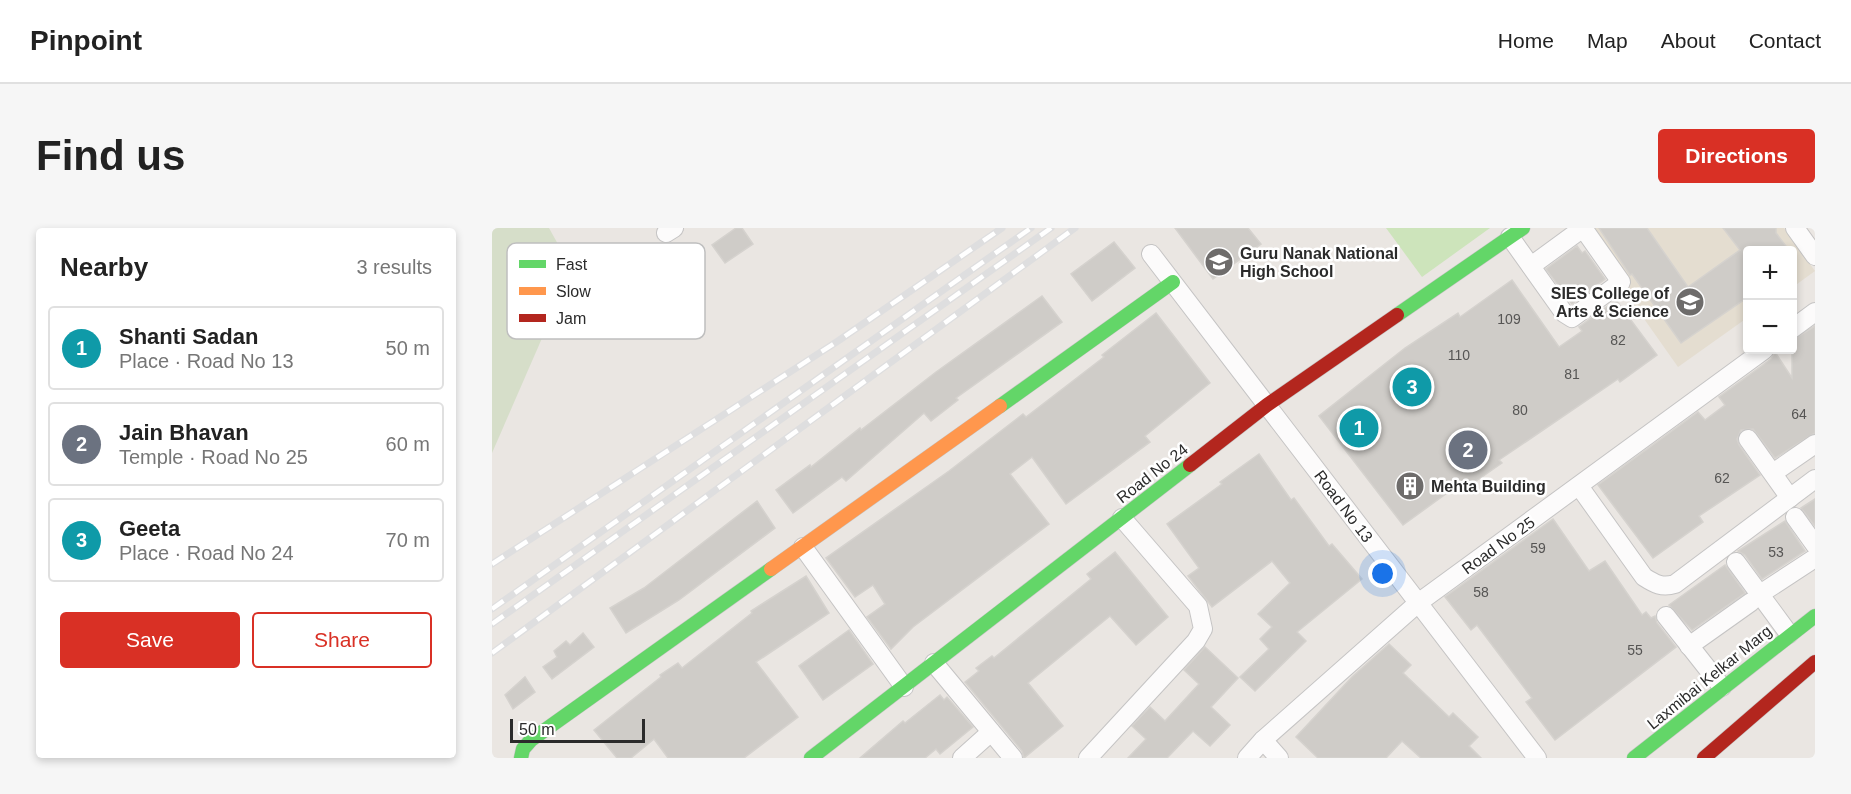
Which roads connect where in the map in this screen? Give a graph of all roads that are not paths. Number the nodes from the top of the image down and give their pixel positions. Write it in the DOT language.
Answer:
graph roads {
  1 [pos="1583,228"];
  2 [pos="1795,228"];
  3 [pos="1516,232"];
  4 [pos="1152,254"];
  5 [pos="1815,256"];
  6 [pos="1530,266"];
  7 [pos="1173,282"];
  8 [pos="1815,312"];
  9 [pos="1797,325"];
  10 [pos="1759,354"];
  11 [pos="1267,405"];
  12 [pos="1748,439"];
  13 [pos="1815,444"];
  14 [pos="1773,473"];
  15 [pos="1815,479"];
  16 [pos="1579,486"];
  17 [pos="1790,498"];
  18 [pos="1795,517"];
  19 [pos="1122,518"];
  20 [pos="1815,544"];
  21 [pos="803,546"];
  22 [pos="1812,566"];
  23 [pos="1734,568"];
  24 [pos="1756,598"];
  25 [pos="1418,603"];
  26 [pos="1666,616"];
  27 [pos="1797,629"];
  28 [pos="1689,646"];
  29 [pos="1815,655"];
  30 [pos="1815,662"];
  31 [pos="934,663"];
  32 [pos="904,687"];
  33 [pos="1722,687"];
  34 [pos="991,732"];
  35 [pos="1263,740"];
  36 [pos="1707,756"];
  37 [pos="520,758"];
  38 [pos="811,758"];
  39 [pos="962,758"];
  40 [pos="1013,758"];
  41 [pos="1088,758"];
  42 [pos="1247,758"];
  43 [pos="1279,758"];
  44 [pos="1537,758"];
  45 [pos="1634,758"];
  1 -- 6 [label="street"];
  1 -- 6 [label="street"];
  2 -- 5 [label="street"];
  3 -- 6 [label="street"];
  3 -- 11 [label="main road, Road No 24"];
  4 -- 7 [label="street, Road No 13"];
  7 -- 11 [label="street, Road No 13"];
  7 -- 21 [label="main road"];
  8 -- 9 [label="street"];
  10 -- 16 [label="street, Road No 25"];
  11 -- 19 [label="main road, Road No 24"];
  11 -- 25 [label="street, Road No 13"];
  12 -- 14 [label="street"];
  13 -- 14 [label="street"];
  14 -- 17 [label="street"];
  15 -- 17 [label="street"];
  16 -- 17 [label="street"];
  16 -- 25 [label="street, Road No 25"];
  18 -- 20 [label="street"];
  19 -- 31 [label="main road, Road No 24"];
  19 -- 41 [label="street"];
  21 -- 32 [label="street"];
  21 -- 37 [label="main road"];
  22 -- 24 [label="street"];
  23 -- 24 [label="street"];
  24 -- 27 [label="street"];
  24 -- 28 [label="street"];
  25 -- 35 [label="street, Road No 25"];
  25 -- 44 [label="street, Road No 13"];
  26 -- 28 [label="street"];
  27 -- 29 [label="main road"];
  27 -- 33 [label="main road, Laxmibai Kelkar Marg"];
  28 -- 33 [label="street"];
  30 -- 36 [label="main road"];
  31 -- 32 [label="main road, Road No 24"];
  31 -- 34 [label="street"];
  32 -- 38 [label="main road, Road No 24"];
  33 -- 45 [label="main road, Laxmibai Kelkar Marg"];
  34 -- 39 [label="street"];
  34 -- 40 [label="street"];
  35 -- 42 [label="street, Road No 25"];
  35 -- 43 [label="street"];
}
